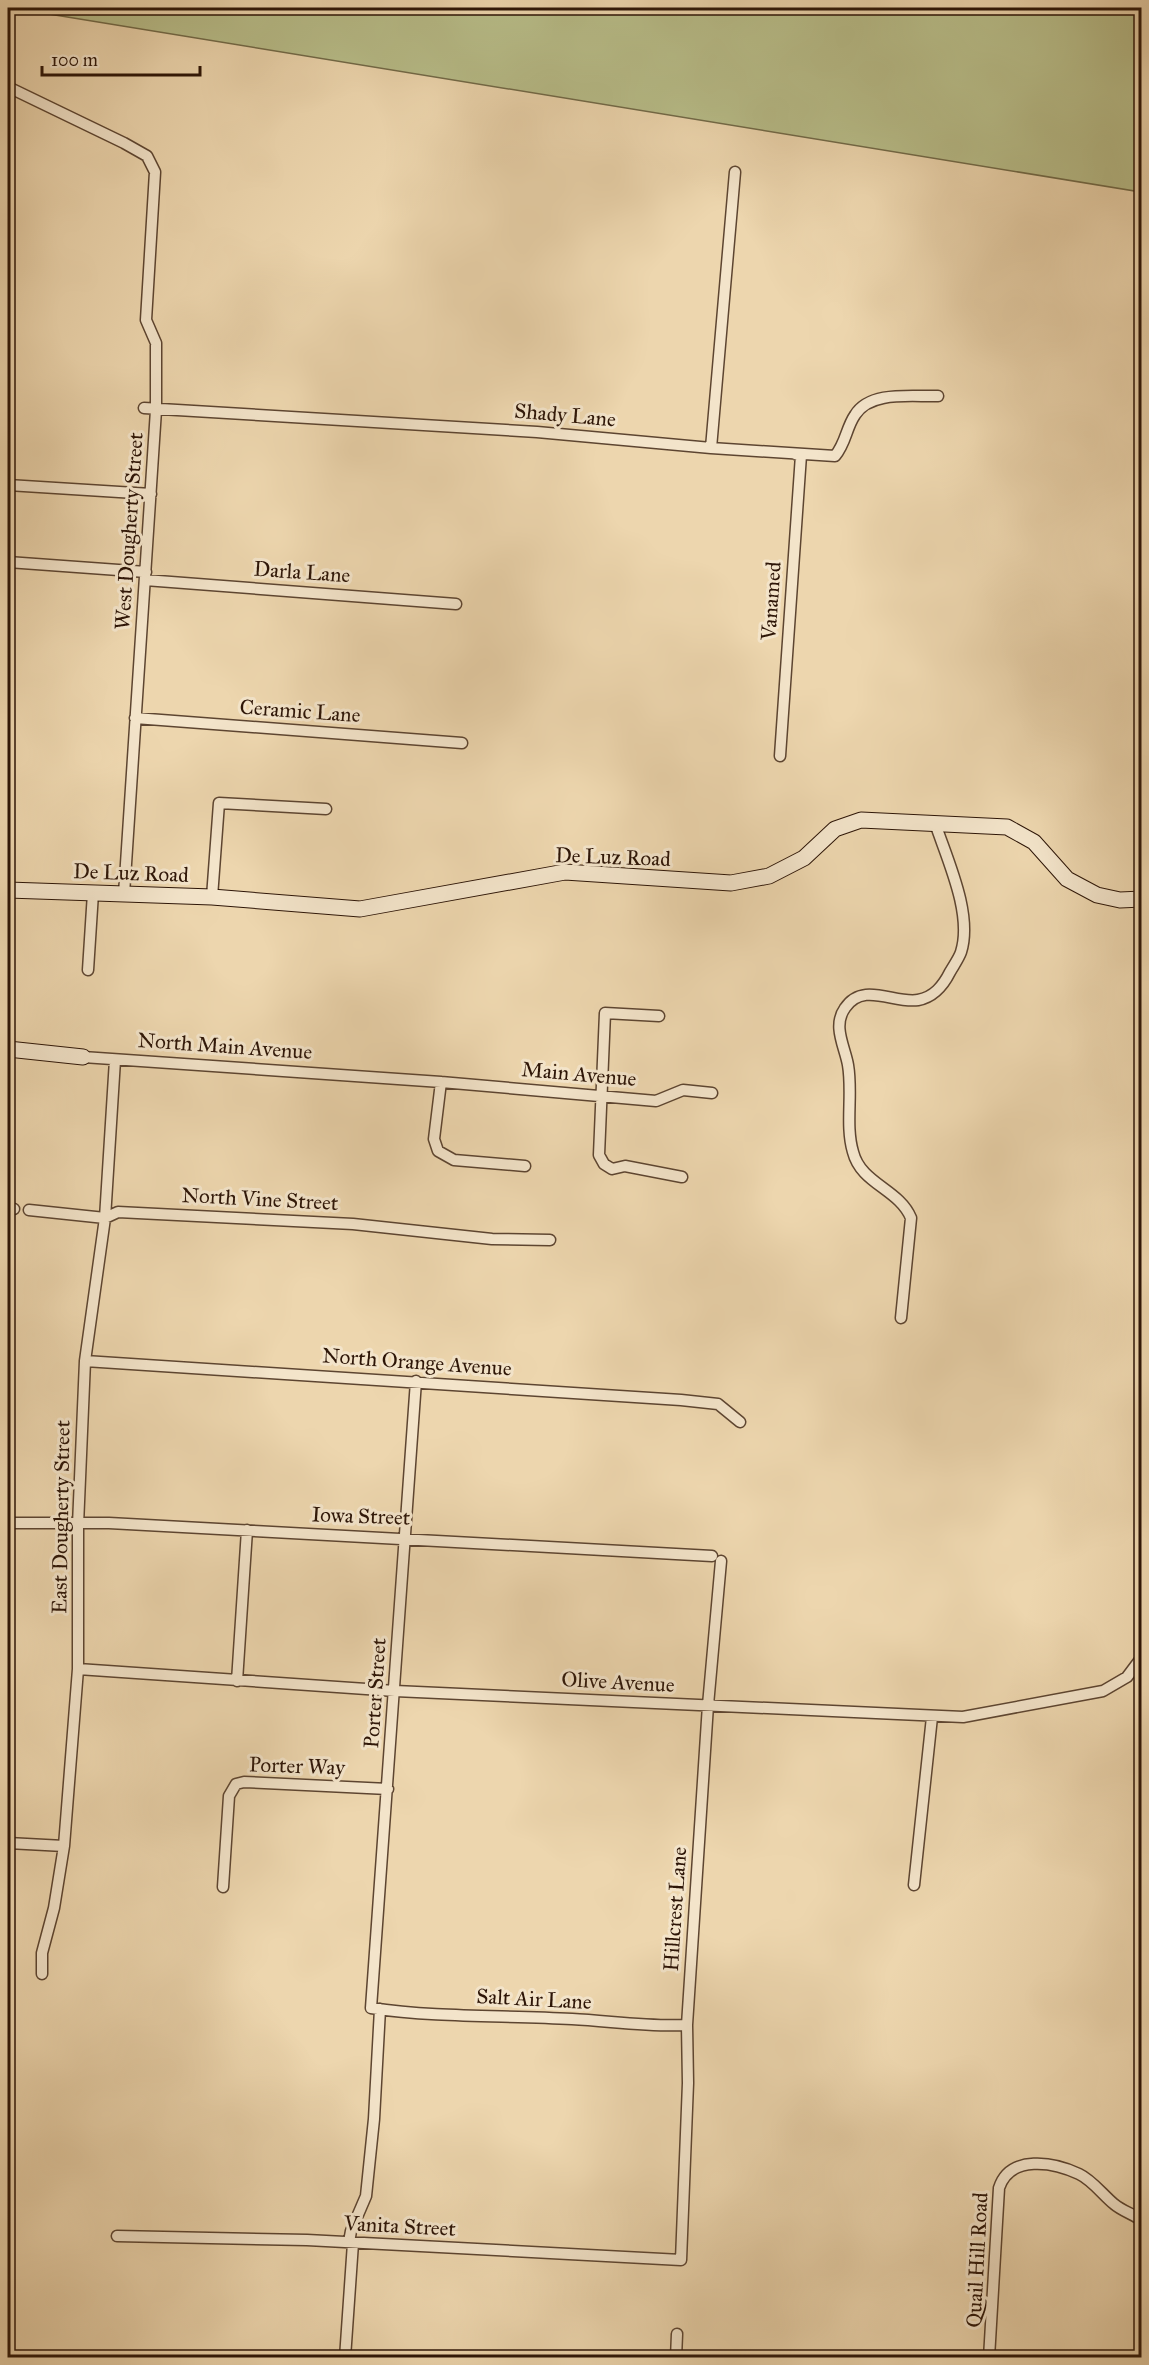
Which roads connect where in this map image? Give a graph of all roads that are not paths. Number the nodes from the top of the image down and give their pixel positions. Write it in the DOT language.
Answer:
graph roads {
  1 [pos="8,87"];
  2 [pos="735,172"];
  3 [pos="938,396"];
  4 [pos="144,408"];
  5 [pos="156,410"];
  6 [pos="711,448"];
  7 [pos="795,454"];
  8 [pos="8,485"];
  9 [pos="151,494"];
  10 [pos="8,562"];
  11 [pos="146,576"];
  12 [pos="456,604"];
  13 [pos="135,718"];
  14 [pos="462,743"];
  15 [pos="780,756"];
  16 [pos="326,809"];
  17 [pos="935,824"];
  18 [pos="8,890"];
  19 [pos="93,893"];
  20 [pos="124,894"];
  21 [pos="212,897"];
  22 [pos="1142,899"];
  23 [pos="88,970"];
  24 [pos="659,1016"];
  25 [pos="8,1049"];
  26 [pos="83,1057"];
  27 [pos="115,1060"];
  28 [pos="441,1082"];
  29 [pos="712,1093"];
  30 [pos="601,1096"];
  31 [pos="525,1166"];
  32 [pos="682,1177"];
  33 [pos="28,1210"];
  34 [pos="105,1218"];
  35 [pos="550,1240"];
  36 [pos="901,1318"];
  37 [pos="85,1361"];
  38 [pos="416,1381"];
  39 [pos="740,1422"];
  40 [pos="8,1523"];
  41 [pos="78,1525"];
  42 [pos="247,1530"];
  43 [pos="405,1537"];
  44 [pos="716,1559"];
  45 [pos="1142,1658"];
  46 [pos="78,1669"];
  47 [pos="237,1681"];
  48 [pos="395,1691"];
  49 [pos="708,1705"];
  50 [pos="932,1717"];
  51 [pos="388,1789"];
  52 [pos="8,1843"];
  53 [pos="64,1846"];
  54 [pos="914,1885"];
  55 [pos="223,1887"];
  56 [pos="42,1974"];
  57 [pos="376,2008"];
  58 [pos="687,2025"];
  59 [pos="1138,2218"];
  60 [pos="117,2236"];
  61 [pos="351,2243"];
  62 [pos="681,2260"];
  63 [pos="677,2334"];
  64 [pos="345,2358"];
  65 [pos="676,2358"];
  66 [pos="989,2358"];
  1 -- 5 [label="street, West Dougherty Street"];
  2 -- 6 [label="street"];
  3 -- 7 [label="street, Shady Lane"];
  4 -- 5 [label="street, Shady Lane"];
  5 -- 6 [label="street, Shady Lane"];
  5 -- 9 [label="street, West Dougherty Street"];
  6 -- 7 [label="street, Shady Lane"];
  7 -- 15 [label="street, Vanamed"];
  8 -- 9 [label="street"];
  9 -- 11 [label="street, West Dougherty Street"];
  10 -- 11 [label="street, Darla Lane"];
  11 -- 12 [label="street, Darla Lane"];
  11 -- 13 [label="street, West Dougherty Street"];
  13 -- 14 [label="street, Ceramic Lane"];
  13 -- 20 [label="street, West Dougherty Street"];
  16 -- 21 [label="street"];
  17 -- 21 [label="main road, De Luz Road"];
  17 -- 22 [label="main road, De Luz Road"];
  17 -- 36 [label="street"];
  18 -- 19 [label="main road, De Luz Road"];
  19 -- 20 [label="main road, De Luz Road"];
  19 -- 23 [label="street"];
  20 -- 21 [label="main road, De Luz Road"];
  24 -- 30 [label="street"];
  25 -- 26 [label="main road, North Main Avenue"];
  26 -- 27 [label="street, North Main Avenue"];
  27 -- 28 [label="street, North Main Avenue"];
  27 -- 34 [label="street, East Dougherty Street"];
  28 -- 30 [label="street, Main Avenue"];
  28 -- 31 [label="street"];
  29 -- 30 [label="street, Main Avenue"];
  30 -- 32 [label="street"];
  33 -- 34 [label="street, North Vine Street"];
  34 -- 35 [label="street, North Vine Street"];
  34 -- 37 [label="street, East Dougherty Street"];
  37 -- 38 [label="street, North Orange Avenue"];
  37 -- 41 [label="street, East Dougherty Street"];
  38 -- 39 [label="street, North Orange Avenue"];
  38 -- 43 [label="street, Porter Street"];
  40 -- 41 [label="street, Iowa Street"];
  41 -- 42 [label="street, Iowa Street"];
  41 -- 46 [label="street, East Dougherty Street"];
  42 -- 43 [label="street, Iowa Street"];
  42 -- 47 [label="street"];
  43 -- 44 [label="street, Iowa Street"];
  43 -- 48 [label="street, Porter Street"];
  44 -- 49 [label="street, Hillcrest Lane"];
  45 -- 50 [label="street, Olive Avenue"];
  46 -- 47 [label="street, Olive Avenue"];
  46 -- 53 [label="street, East Dougherty Street"];
  47 -- 48 [label="street, Olive Avenue"];
  48 -- 49 [label="street, Olive Avenue"];
  48 -- 51 [label="street, Porter Street"];
  49 -- 50 [label="street, Olive Avenue"];
  49 -- 58 [label="street, Hillcrest Lane"];
  50 -- 54 [label="street"];
  51 -- 55 [label="street, Porter Way"];
  51 -- 57 [label="street, Porter Street"];
  52 -- 53 [label="street"];
  53 -- 56 [label="street, East Dougherty Street"];
  57 -- 58 [label="street, Salt Air Lane"];
  57 -- 61 [label="street, Porter Street"];
  58 -- 62 [label="street, Hillcrest Lane"];
  59 -- 66 [label="street, Quail Hill Road"];
  60 -- 61 [label="street, Vanita Street"];
  61 -- 62 [label="street, Vanita Street"];
  61 -- 64 [label="street, Porter Street"];
  63 -- 65 [label="street"];
}
